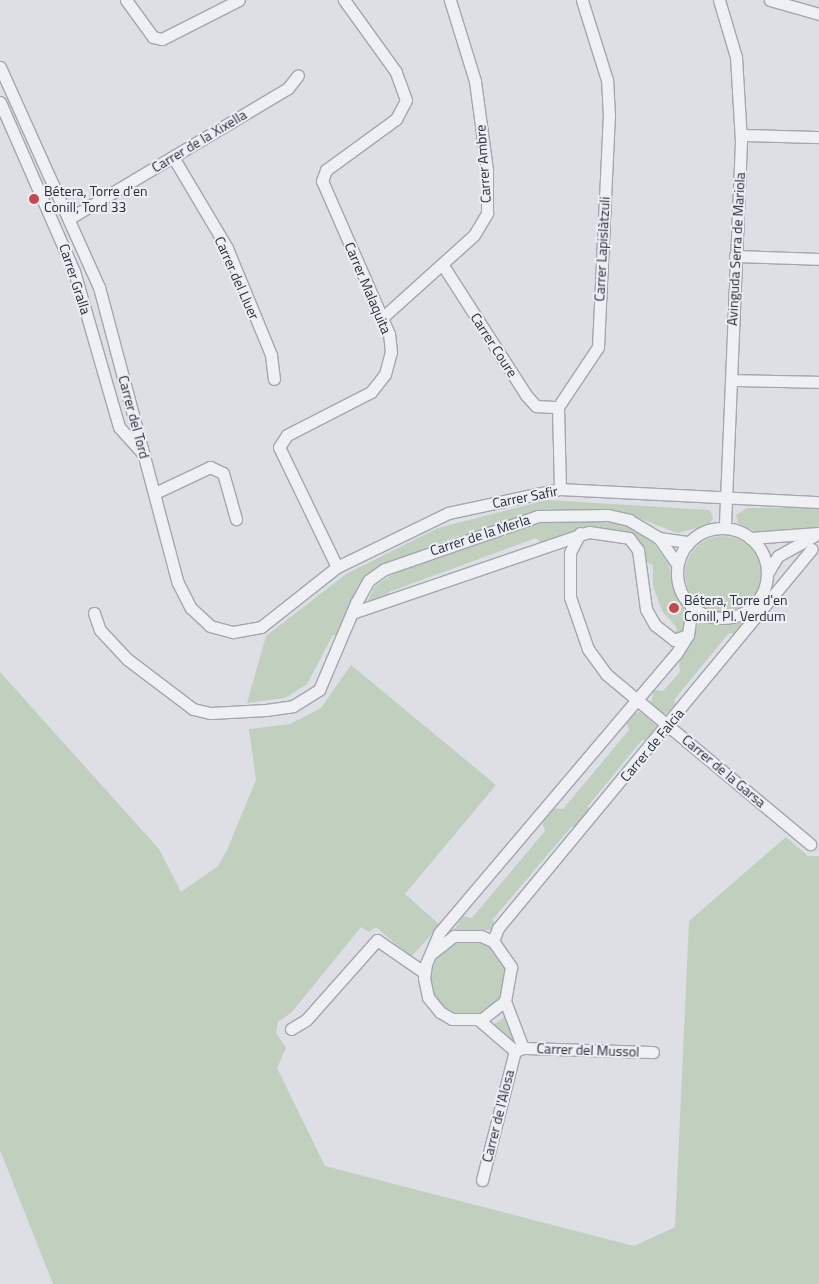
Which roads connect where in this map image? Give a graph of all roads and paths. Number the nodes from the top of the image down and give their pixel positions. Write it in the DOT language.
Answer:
graph roads {
  1 [pos="126,0"];
  2 [pos="239,0"];
  3 [pos="344,0"];
  4 [pos="450,0"];
  5 [pos="582,0"];
  6 [pos="719,0"];
  7 [pos="770,0"];
  8 [pos="819,14"];
  9 [pos="0,67"];
  10 [pos="298,75"];
  11 [pos="0,102"];
  12 [pos="741,134"];
  13 [pos="819,137"];
  14 [pos="173,157"];
  15 [pos="70,218"];
  16 [pos="735,256"];
  17 [pos="819,258"];
  18 [pos="442,264"];
  19 [pos="383,317"];
  20 [pos="274,379"];
  21 [pos="730,380"];
  22 [pos="819,382"];
  23 [pos="558,407"];
  24 [pos="145,456"];
  25 [pos="560,489"];
  26 [pos="154,493"];
  27 [pos="725,501"];
  28 [pos="819,502"];
  29 [pos="236,518"];
  30 [pos="725,528"];
  31 [pos="580,533"];
  32 [pos="659,538"];
  33 [pos="750,538"];
  34 [pos="689,542"];
  35 [pos="811,549"];
  36 [pos="677,564"];
  37 [pos="337,566"];
  38 [pos="767,574"];
  39 [pos="692,607"];
  40 [pos="94,613"];
  41 [pos="352,613"];
  42 [pos="688,635"];
  43 [pos="637,700"];
  44 [pos="669,725"];
  45 [pos="810,844"];
  46 [pos="492,941"];
  47 [pos="432,953"];
  48 [pos="425,973"];
  49 [pos="505,1001"];
  50 [pos="479,1020"];
  51 [pos="291,1029"];
  52 [pos="519,1050"];
  53 [pos="653,1052"];
  54 [pos="482,1180"];
  1 -- 2 [label="street"];
  3 -- 19 [label="street, Carrer Malaquita"];
  4 -- 18 [label="street, Carrer Ambre"];
  5 -- 23 [label="street, Carrer Lapislàtzuli"];
  6 -- 12 [label="street, Avinguda Serra de Mariola"];
  7 -- 8 [label="street"];
  9 -- 15 [label="street, Carrer del Tord"];
  10 -- 14 [label="street, Carrer de la Xixella"];
  11 -- 24 [label="street, Carrer Gralla"];
  12 -- 13 [label="street"];
  12 -- 16 [label="street, Avinguda Serra de Mariola"];
  14 -- 15 [label="street, Carrer de la Xixella"];
  14 -- 20 [label="street, Carrer del Lluer"];
  15 -- 24 [label="street, Carrer del Tord"];
  16 -- 17 [label="street"];
  16 -- 21 [label="street, Avinguda Serra de Mariola"];
  18 -- 19 [label="street, Carrer Ambre"];
  18 -- 23 [label="street, Carrer Coure"];
  19 -- 37 [label="street, Carrer Malaquita"];
  21 -- 22 [label="street"];
  21 -- 27 [label="street, Avinguda Serra de Mariola"];
  23 -- 25 [label="street"];
  24 -- 26 [label="street, Carrer del Tord"];
  25 -- 27 [label="street, Carrer Safir"];
  25 -- 37 [label="street, Carrer Safir"];
  26 -- 29 [label="street"];
  26 -- 37 [label="street, Carrer del Tord"];
  27 -- 28 [label="street, Carrer Safir"];
  27 -- 30 [label="street, Avinguda Serra de Mariola"];
  30 -- 33 [label="street"];
  30 -- 34 [label="street"];
  31 -- 41 [label="street, Carrer de la Merla"];
  31 -- 42 [label="street"];
  31 -- 43 [label="street, Carrer de la Garsa"];
  32 -- 34 [label="street, Carrer de la Merla"];
  32 -- 36 [label="street, Carrer de la Merla"];
  32 -- 41 [label="street, Carrer de la Merla"];
  33 -- 38 [label="street"];
  33 -- 38 [label="street"];
  34 -- 36 [label="street"];
  35 -- 44 [label="street, Carrer de Falcia"];
  36 -- 39 [label="street"];
  38 -- 39 [label="street"];
  39 -- 42 [label="street"];
  40 -- 41 [label="street, Carrer de la Merla"];
  42 -- 43 [label="street"];
  43 -- 44 [label="street, Carrer de la Garsa"];
  43 -- 47 [label="street"];
  44 -- 45 [label="street, Carrer de la Garsa"];
  44 -- 46 [label="street, Carrer de Falcia"];
  46 -- 47 [label="street"];
  46 -- 49 [label="street"];
  47 -- 48 [label="street"];
  48 -- 50 [label="street"];
  48 -- 51 [label="street"];
  49 -- 50 [label="street"];
  49 -- 52 [label="street"];
  50 -- 52 [label="street, Carrer de l'Alosa"];
  52 -- 53 [label="street, Carrer del Mussol"];
  52 -- 54 [label="street, Carrer de l'Alosa"];
}
